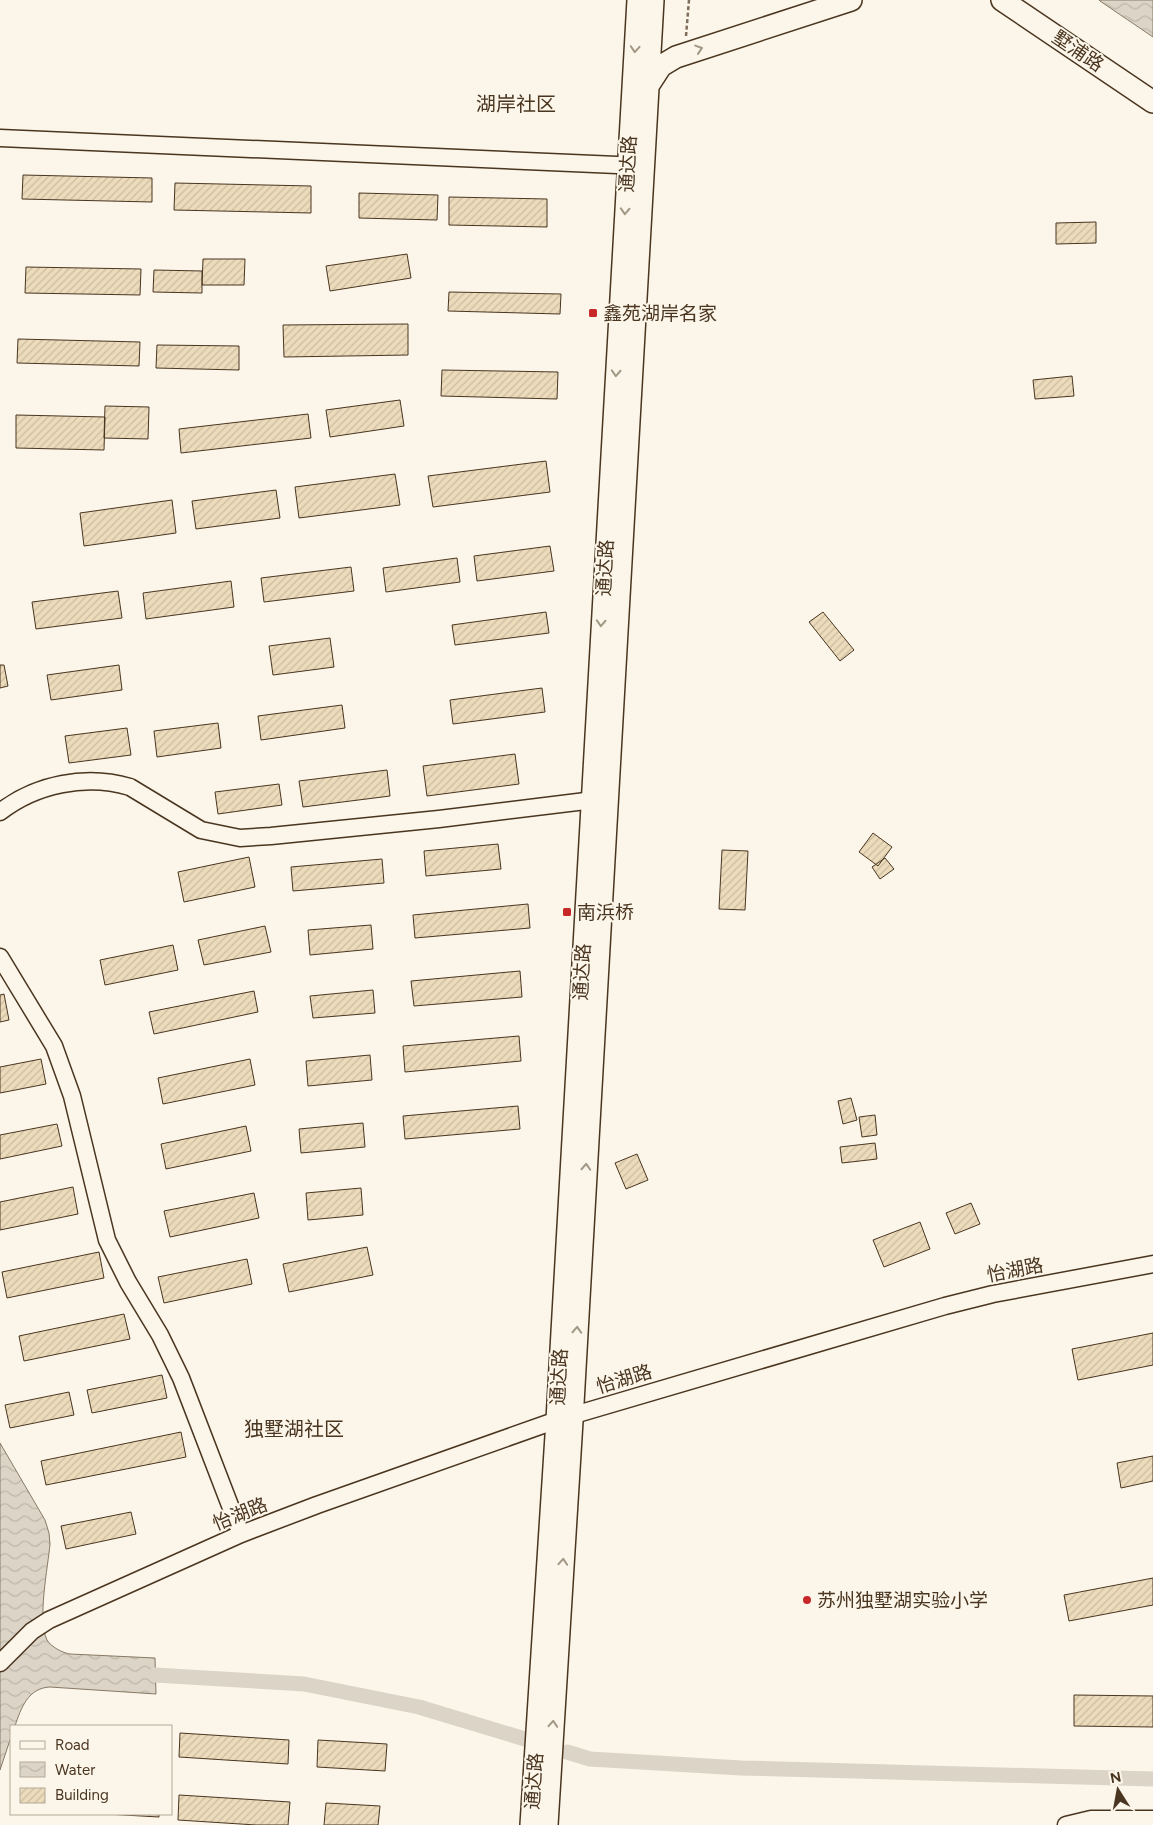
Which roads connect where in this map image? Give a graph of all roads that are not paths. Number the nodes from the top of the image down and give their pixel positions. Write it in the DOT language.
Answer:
graph roads {
  1 [pos="638,0"];
  2 [pos="653,0"];
  3 [pos="851,0"];
  4 [pos="1002,0"];
  5 [pos="648,86"];
  6 [pos="1153,102"];
  7 [pos="0,138"];
  8 [pos="635,166"];
  9 [pos="599,799"];
  10 [pos="0,812"];
  11 [pos="0,956"];
  12 [pos="1153,1264"];
  13 [pos="564,1418"];
  14 [pos="242,1534"];
  15 [pos="0,1663"];
  16 [pos="1153,1819"];
  17 [pos="531,1825"];
  18 [pos="547,1825"];
  19 [pos="1066,1825"];
  1 -- 8 [label="main road, 通达路, one-way"];
  2 -- 5 [label="main road, 通达路"];
  5 -- 3 [label="main road, one-way"];
  4 -- 6 [label="main road, 墅浦路"];
  5 -- 8 [label="main road, 通达路"];
  7 -- 8 [label="street"];
  8 -- 9 [label="main road, 通达路"];
  9 -- 10 [label="street"];
  9 -- 13 [label="main road, 通达路"];
  11 -- 14 [label="street"];
  12 -- 13 [label="street, 怡湖路"];
  13 -- 14 [label="street, 怡湖路"];
  13 -- 17 [label="main road, 通达路"];
  18 -- 13 [label="main road, 通达路, one-way"];
  14 -- 15 [label="street, 怡湖路"];
  16 -- 19 [label="street"];
}
